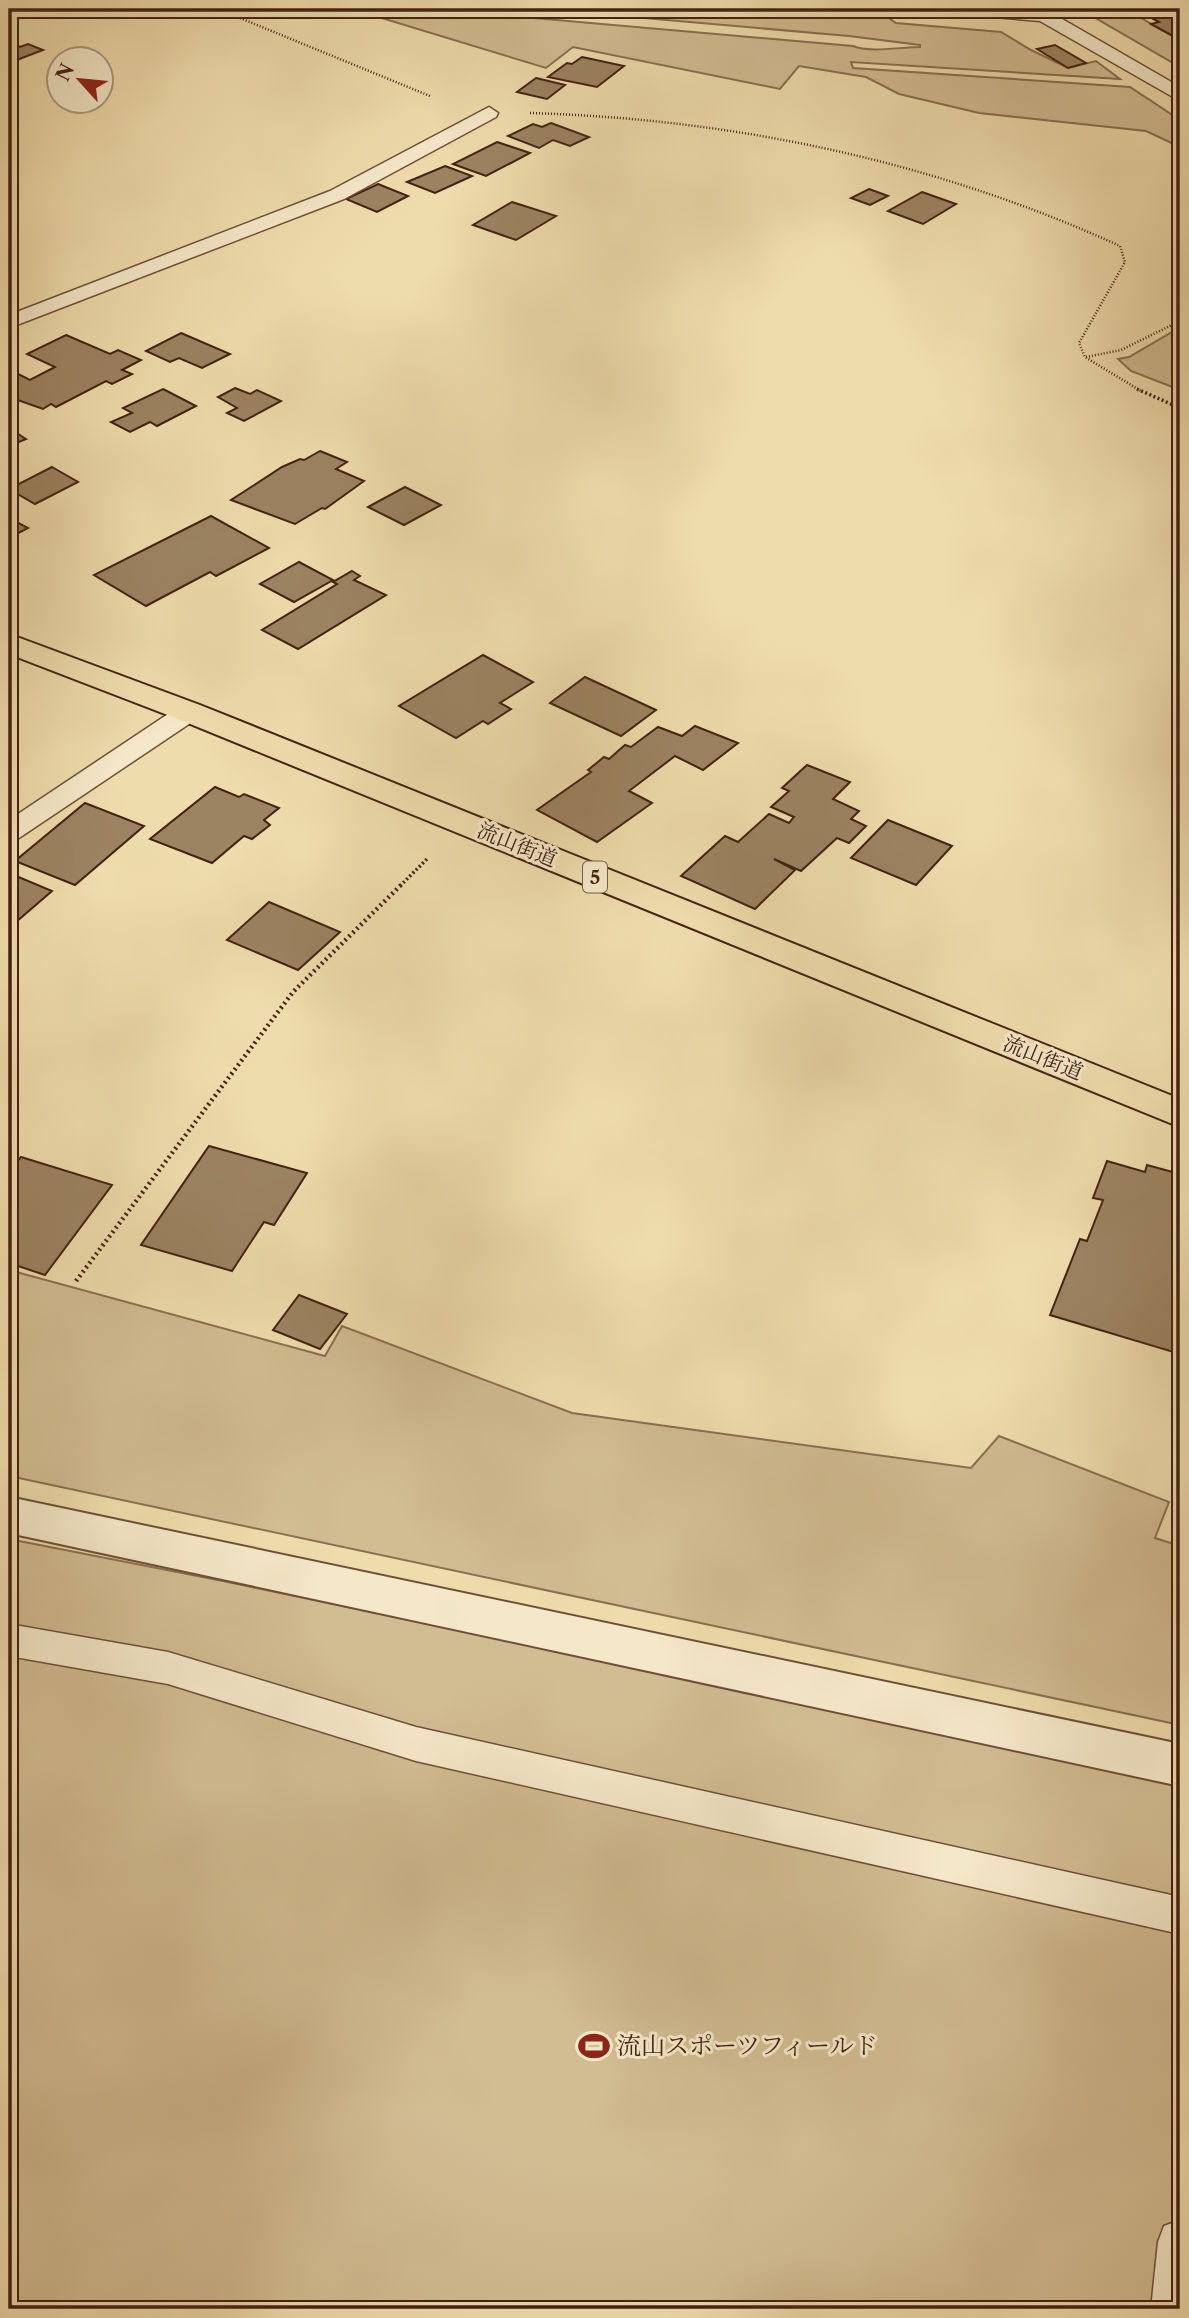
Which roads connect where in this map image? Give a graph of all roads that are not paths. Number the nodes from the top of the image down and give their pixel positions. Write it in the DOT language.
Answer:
graph roads {
  1 [pos="962,9"];
  2 [pos="1045,12"];
  3 [pos="1180,95"];
  4 [pos="489,113"];
  5 [pos="9,322"];
  6 [pos="9,643"];
  7 [pos="189,712"];
  8 [pos="9,832"];
  9 [pos="1180,1114"];
  10 [pos="9,1515"];
  11 [pos="9,1640"];
  12 [pos="1180,1765"];
  13 [pos="1180,1916"];
  14 [pos="1180,2242"];
  15 [pos="1174,2309"];
  1 -- 2 [label="lane"];
  2 -- 3 [label="lane"];
  4 -- 5 [label="lane"];
  6 -- 7 [label="main road, 流山街道 / 5"];
  7 -- 8 [label="lane"];
  7 -- 9 [label="main road, 流山街道 / 5"];
  10 -- 12 [label="street"];
  11 -- 13 [label="lane"];
  14 -- 15 [label="lane"];
}
